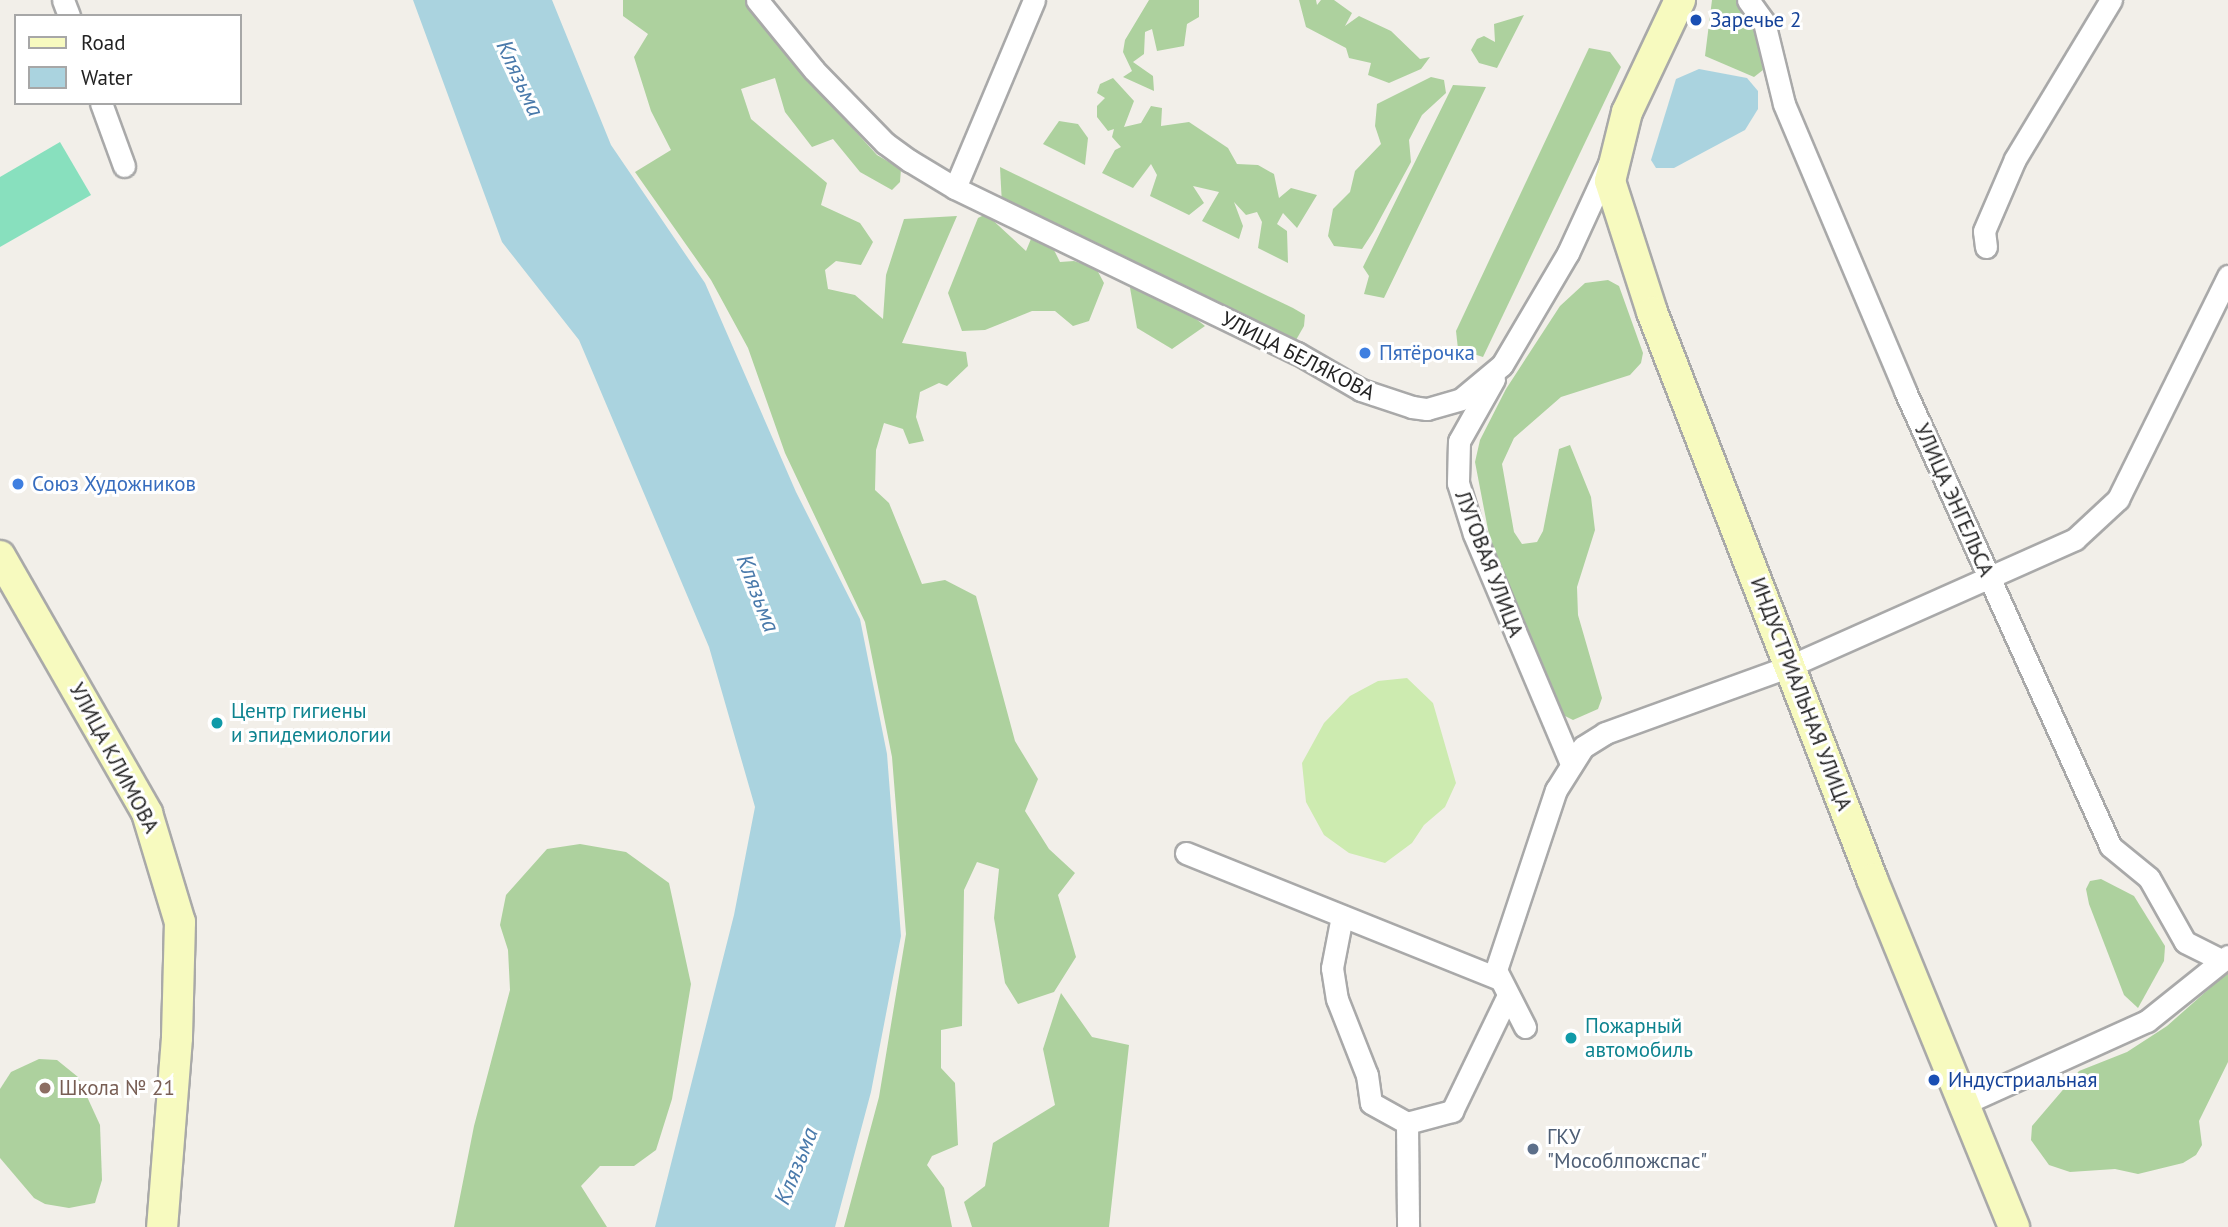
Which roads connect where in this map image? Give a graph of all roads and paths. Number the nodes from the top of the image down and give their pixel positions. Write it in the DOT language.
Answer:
graph roads {
  1 [pos="757,0"];
  2 [pos="1034,0"];
  3 [pos="1680,0"];
  4 [pos="1748,0"];
  5 [pos="2111,0"];
  6 [pos="102,105"];
  7 [pos="1613,156"];
  8 [pos="124,166"];
  9 [pos="955,188"];
  10 [pos="1986,247"];
  11 [pos="2228,276"];
  12 [pos="1502,365"];
  13 [pos="0,556"];
  14 [pos="1990,580"];
  15 [pos="1790,666"];
  16 [pos="1571,764"];
  17 [pos="1186,853"];
  18 [pos="1342,916"];
  19 [pos="2224,958"];
  20 [pos="1503,988"];
  21 [pos="1525,1027"];
  22 [pos="1963,1104"];
  23 [pos="1407,1124"];
  24 [pos="162,1227"];
  25 [pos="1408,1227"];
  26 [pos="2014,1227"];
  1 -- 9 [label="street, УЛИЦА БЕЛЯКОВА"];
  2 -- 9 [label="street"];
  3 -- 7 [label="street, ИНДУСТРИАЛЬНАЯ УЛИЦА"];
  4 -- 14 [label="street, УЛИЦА ЭНГЕЛЬСА"];
  5 -- 10 [label="street"];
  6 -- 8 [label="street"];
  7 -- 12 [label="street, УЛИЦА БЕЛЯКОВА"];
  7 -- 15 [label="street, ИНДУСТРИАЛЬНАЯ УЛИЦА"];
  9 -- 12 [label="street, УЛИЦА БЕЛЯКОВА"];
  11 -- 14 [label="street"];
  12 -- 16 [label="street, ЛУГОВАЯ УЛИЦА"];
  13 -- 24 [label="street, УЛИЦА КЛИМОВА"];
  14 -- 15 [label="street"];
  14 -- 19 [label="street, УЛИЦА ЭНГЕЛЬСА"];
  15 -- 16 [label="street"];
  15 -- 22 [label="street, ИНДУСТРИАЛЬНАЯ УЛИЦА"];
  16 -- 20 [label="street"];
  17 -- 18 [label="street"];
  18 -- 20 [label="street"];
  18 -- 23 [label="street"];
  19 -- 22 [label="street"];
  20 -- 21 [label="street"];
  20 -- 23 [label="street"];
  22 -- 26 [label="street, ИНДУСТРИАЛЬНАЯ УЛИЦА"];
  23 -- 25 [label="street"];
}
